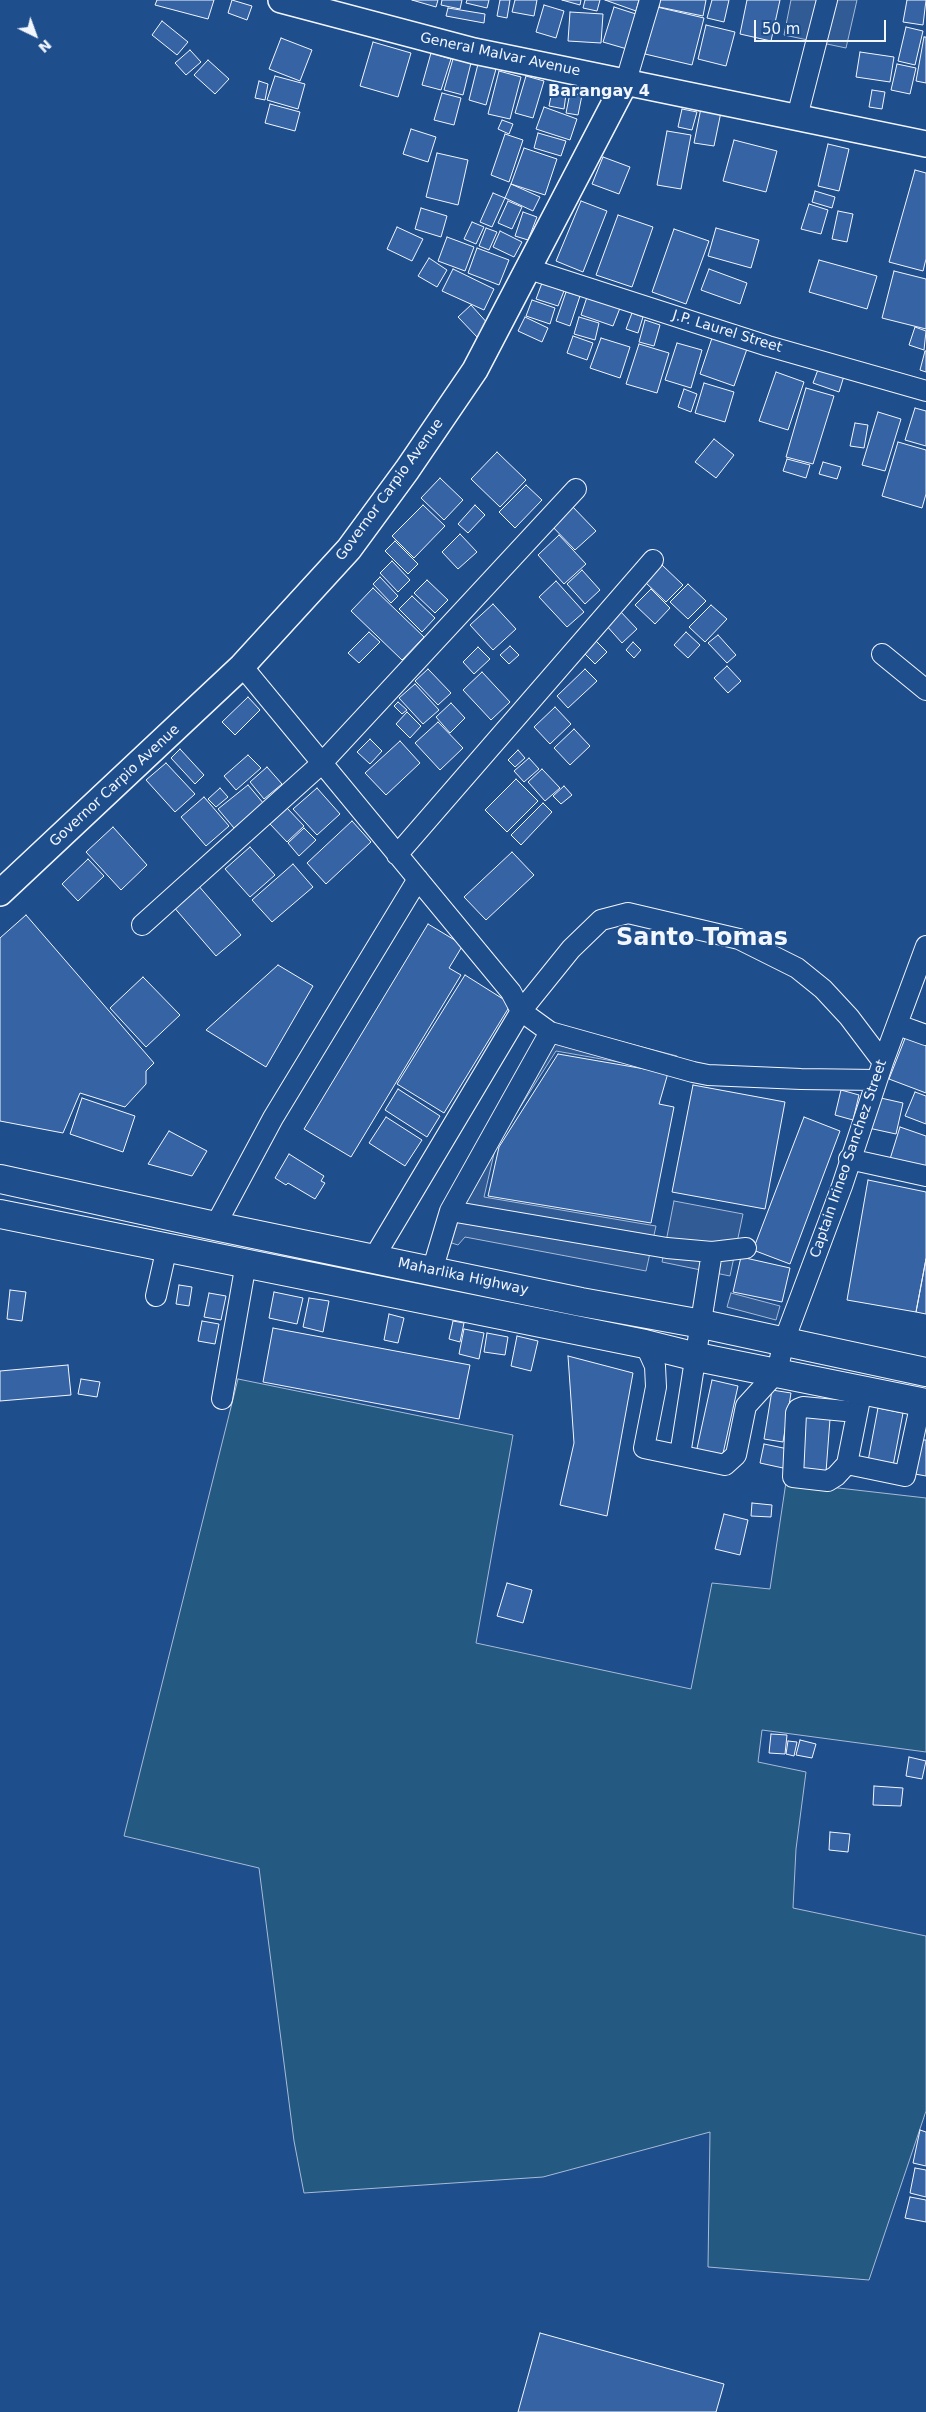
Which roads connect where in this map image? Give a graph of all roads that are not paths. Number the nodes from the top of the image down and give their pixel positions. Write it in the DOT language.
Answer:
graph roads {
  1 [pos="281,0"];
  2 [pos="650,0"];
  3 [pos="827,0"];
  4 [pos="626,82"];
  5 [pos="797,117"];
  6 [pos="926,144"];
  7 [pos="529,269"];
  8 [pos="926,391"];
  9 [pos="576,489"];
  10 [pos="653,560"];
  11 [pos="882,654"];
  12 [pos="242,666"];
  13 [pos="926,690"];
  14 [pos="321,764"];
  15 [pos="397,855"];
  16 [pos="418,879"];
  17 [pos="0,893"];
  18 [pos="142,925"];
  19 [pos="926,946"];
  20 [pos="521,1011"];
  21 [pos="898,1025"];
  22 [pos="550,1032"];
  23 [pos="926,1035"];
  24 [pos="880,1071"];
  25 [pos="849,1159"];
  26 [pos="926,1176"];
  27 [pos="0,1179"];
  28 [pos="450,1210"];
  29 [pos="0,1214"];
  30 [pos="215,1226"];
  31 [pos="167,1247"];
  32 [pos="746,1248"];
  33 [pos="712,1252"];
  34 [pos="374,1259"];
  35 [pos="246,1263"];
  36 [pos="432,1271"];
  37 [pos="156,1296"];
  38 [pos="702,1324"];
  39 [pos="784,1341"];
  40 [pos="645,1344"];
  41 [pos="697,1357"];
  42 [pos="777,1372"];
  43 [pos="926,1372"];
  44 [pos="222,1398"];
  45 [pos="859,1401"];
  46 [pos="923,1403"];
  47 [pos="680,1455"];
  48 [pos="847,1464"];
  1 -- 4 [label="main road, General Malvar Avenue"];
  2 -- 4 [label="street"];
  3 -- 5 [label="street"];
  4 -- 5 [label="main road, General Malvar Avenue"];
  4 -- 7 [label="main road, Governor Carpio Avenue"];
  5 -- 6 [label="main road, General Malvar Avenue"];
  7 -- 8 [label="street, J.P. Laurel Street"];
  7 -- 12 [label="main road, Governor Carpio Avenue"];
  9 -- 14 [label="street"];
  10 -- 15 [label="street"];
  11 -- 13 [label="street"];
  12 -- 14 [label="street"];
  12 -- 17 [label="main road, Governor Carpio Avenue"];
  14 -- 15 [label="street"];
  14 -- 18 [label="street"];
  15 -- 16 [label="street"];
  16 -- 20 [label="street"];
  16 -- 30 [label="street"];
  19 -- 21 [label="street, Captain Irineo Sanchez Street"];
  20 -- 22 [label="street"];
  20 -- 24 [label="street"];
  20 -- 34 [label="street"];
  21 -- 23 [label="street"];
  21 -- 24 [label="street, Captain Irineo Sanchez Street"];
  22 -- 24 [label="street"];
  22 -- 28 [label="street"];
  24 -- 25 [label="street, Captain Irineo Sanchez Street"];
  25 -- 26 [label="street"];
  25 -- 39 [label="street, Captain Irineo Sanchez Street"];
  27 -- 30 [label="highway, Maharlika Highway"];
  28 -- 33 [label="street"];
  28 -- 36 [label="street"];
  29 -- 31 [label="highway"];
  30 -- 34 [label="highway, Maharlika Highway"];
  31 -- 35 [label="highway"];
  31 -- 37 [label="street"];
  32 -- 33 [label="street"];
  33 -- 38 [label="street"];
  34 -- 36 [label="highway, Maharlika Highway"];
  35 -- 40 [label="highway"];
  35 -- 44 [label="street"];
  36 -- 38 [label="highway, Maharlika Highway"];
  38 -- 39 [label="highway, Maharlika Highway"];
  38 -- 41 [label="street"];
  39 -- 42 [label="street, Captain Irineo Sanchez Street"];
  39 -- 43 [label="highway, Maharlika Highway"];
  40 -- 41 [label="highway"];
  40 -- 47 [label="street"];
  41 -- 42 [label="highway"];
  41 -- 47 [label="street"];
  42 -- 45 [label="highway"];
  42 -- 47 [label="street"];
  45 -- 46 [label="highway"];
  45 -- 48 [label="street"];
  45 -- 48 [label="street"];
  46 -- 48 [label="street"];
}
